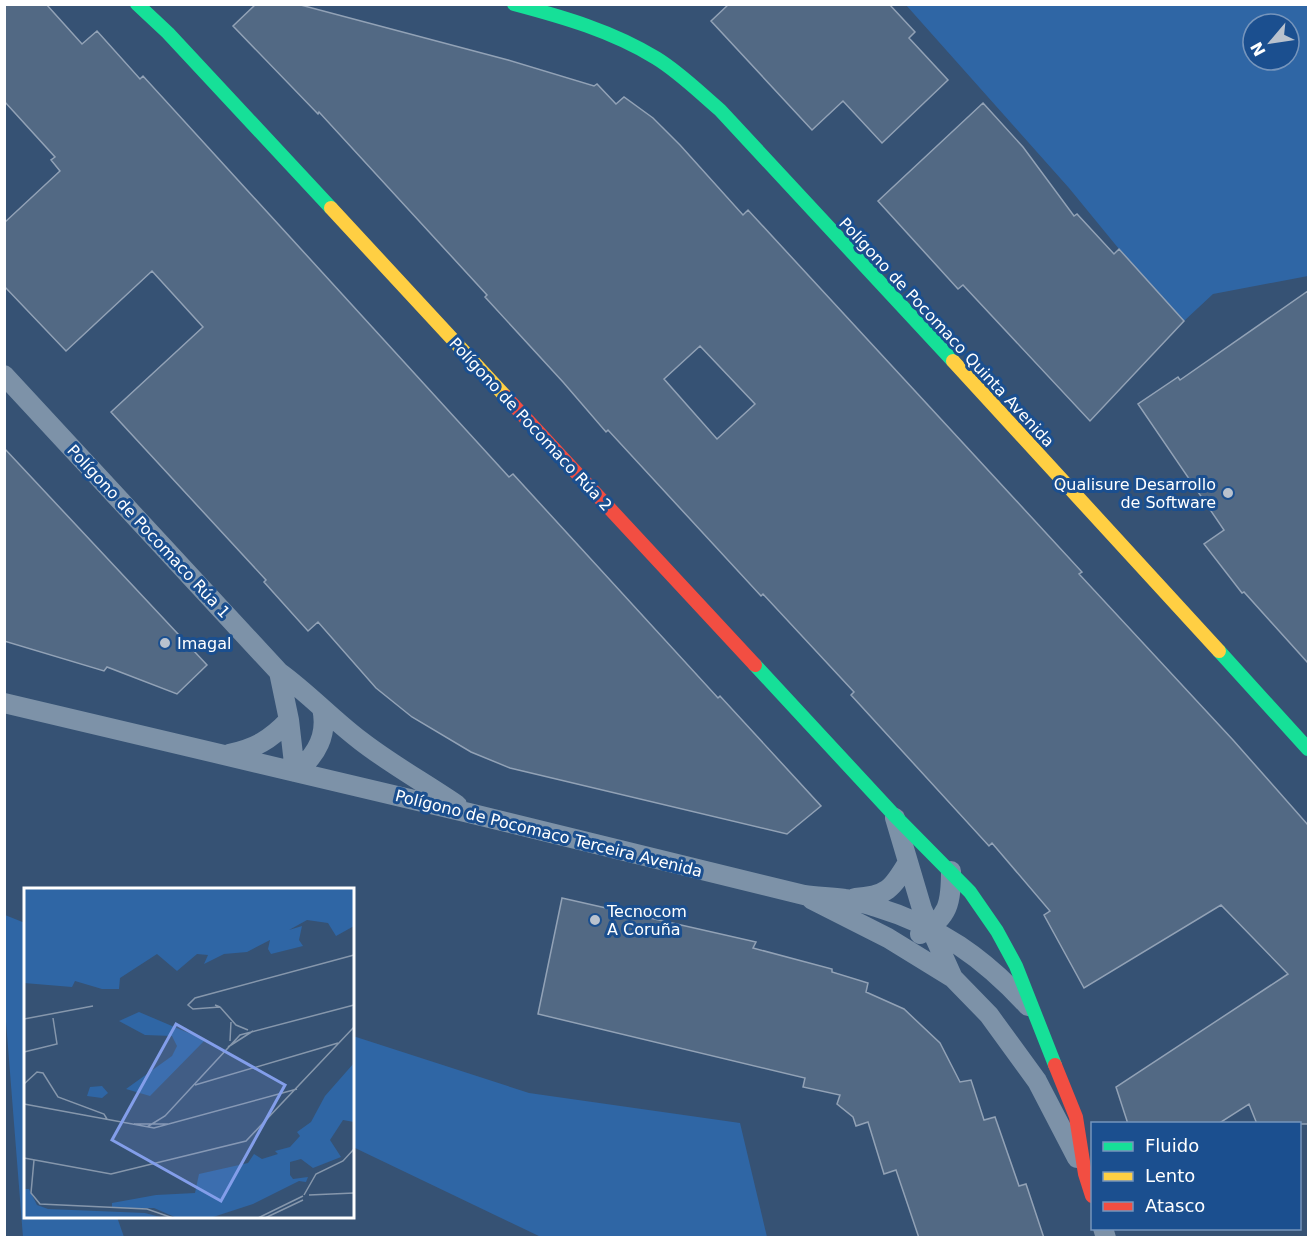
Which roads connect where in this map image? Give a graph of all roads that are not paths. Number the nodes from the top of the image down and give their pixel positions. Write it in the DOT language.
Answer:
graph roads {
  1 [pos="137,4"];
  2 [pos="150,4"];
  3 [pos="514,4"];
  4 [pos="168,33"];
  5 [pos="4,375"];
  6 [pos="279,672"];
  7 [pos="4,704"];
  8 [pos="322,708"];
  9 [pos="289,720"];
  10 [pos="1308,750"];
  11 [pos="225,755"];
  12 [pos="295,772"];
  13 [pos="469,813"];
  14 [pos="894,815"];
  15 [pos="908,862"];
  16 [pos="951,871"];
  17 [pos="804,896"];
  18 [pos="847,899"];
  19 [pos="929,928"];
  20 [pos="888,938"];
  21 [pos="953,978"];
  22 [pos="1035,1015"];
  23 [pos="1085,1174"];
  24 [pos="1091,1193"];
  1 -- 4 [label="street, Polígono de Pocomaco Rúa 2"];
  2 -- 4 [label="street, Polígono de Pocomaco Rúa 2"];
  3 -- 10 [label="street, Polígono de Pocomaco Quinta Avenida"];
  4 -- 14 [label="street, Polígono de Pocomaco Rúa 2"];
  5 -- 6 [label="street, Polígono de Pocomaco Rúa 1"];
  6 -- 8 [label="street, Polígono de Pocomaco Rúa 1"];
  6 -- 9 [label="street"];
  7 -- 11 [label="street, Polígono de Pocomaco Terceira Avenida"];
  8 -- 12 [label="street"];
  8 -- 13 [label="street, Polígono de Pocomaco Rúa 1"];
  9 -- 11 [label="street, Polígono de Pocomaco Terceira Avenida"];
  9 -- 12 [label="street"];
  11 -- 12 [label="street, Polígono de Pocomaco Terceira Avenida"];
  12 -- 13 [label="street, Polígono de Pocomaco Terceira Avenida"];
  13 -- 17 [label="street, Polígono de Pocomaco Terceira Avenida"];
  14 -- 15 [label="street, Polígono de Pocomaco Rúa 2"];
  14 -- 16 [label="street, Polígono de Pocomaco Rúa 2"];
  15 -- 18 [label="street, Polígono de Pocomaco Terceira Avenida"];
  15 -- 19 [label="street, Polígono de Pocomaco Rúa 2"];
  16 -- 19 [label="street"];
  16 -- 22 [label="street, Polígono de Pocomaco Rúa 2"];
  17 -- 18 [label="street, Polígono de Pocomaco Terceira Avenida"];
  17 -- 20 [label="street, Polígono de Pocomaco Terceira Avenida"];
  18 -- 19 [label="street, Polígono de Pocomaco Terceira Avenida"];
  19 -- 20 [label="street"];
  19 -- 21 [label="street, Polígono de Pocomaco Rúa 2"];
  19 -- 22 [label="street, Polígono de Pocomaco Terceira Avenida"];
  20 -- 21 [label="street, Polígono de Pocomaco Terceira Avenida"];
  21 -- 23 [label="street"];
  22 -- 23 [label="street, Polígono de Pocomaco Rúa 2"];
  23 -- 24 [label="street, Polígono de Pocomaco Rúa 2"];
}
